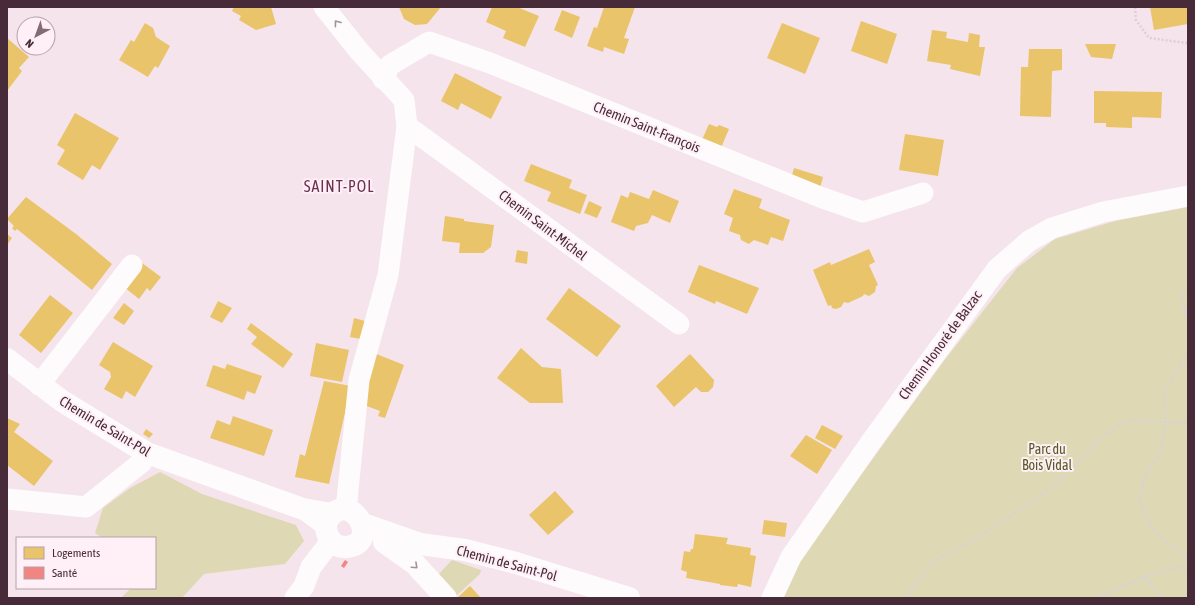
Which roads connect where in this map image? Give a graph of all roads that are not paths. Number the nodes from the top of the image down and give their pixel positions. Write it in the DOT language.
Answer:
graph roads {
  1 [pos="324,7"];
  2 [pos="383,79"];
  3 [pos="407,126"];
  4 [pos="923,193"];
  5 [pos="1188,196"];
  6 [pos="132,265"];
  7 [pos="679,324"];
  8 [pos="7,359"];
  9 [pos="39,385"];
  10 [pos="147,453"];
  11 [pos="7,499"];
  12 [pos="332,522"];
  13 [pos="362,531"];
  14 [pos="385,537"];
  15 [pos="295,598"];
  16 [pos="446,598"];
  17 [pos="629,598"];
  18 [pos="772,598"];
  2 -- 1 [label="street, one-way"];
  2 -- 3 [label="street"];
  2 -- 4 [label="street, Chemin Saint-François"];
  3 -- 7 [label="street, Chemin Saint-Michel"];
  3 -- 12 [label="street"];
  5 -- 18 [label="street, Chemin Honoré de Balzac"];
  6 -- 9 [label="street"];
  8 -- 9 [label="main road, Chemin de Saint-Pol"];
  9 -- 10 [label="main road, Chemin de Saint-Pol"];
  10 -- 11 [label="street"];
  10 -- 12 [label="main road, Chemin de Saint-Pol"];
  12 -- 13 [label="main road, Chemin de Saint-Pol"];
  12 -- 13 [label="main road"];
  12 -- 15 [label="street"];
  13 -- 14 [label="main road"];
  14 -- 16 [label="main road, one-way"];
  14 -- 17 [label="main road, Chemin de Saint-Pol"];
}
